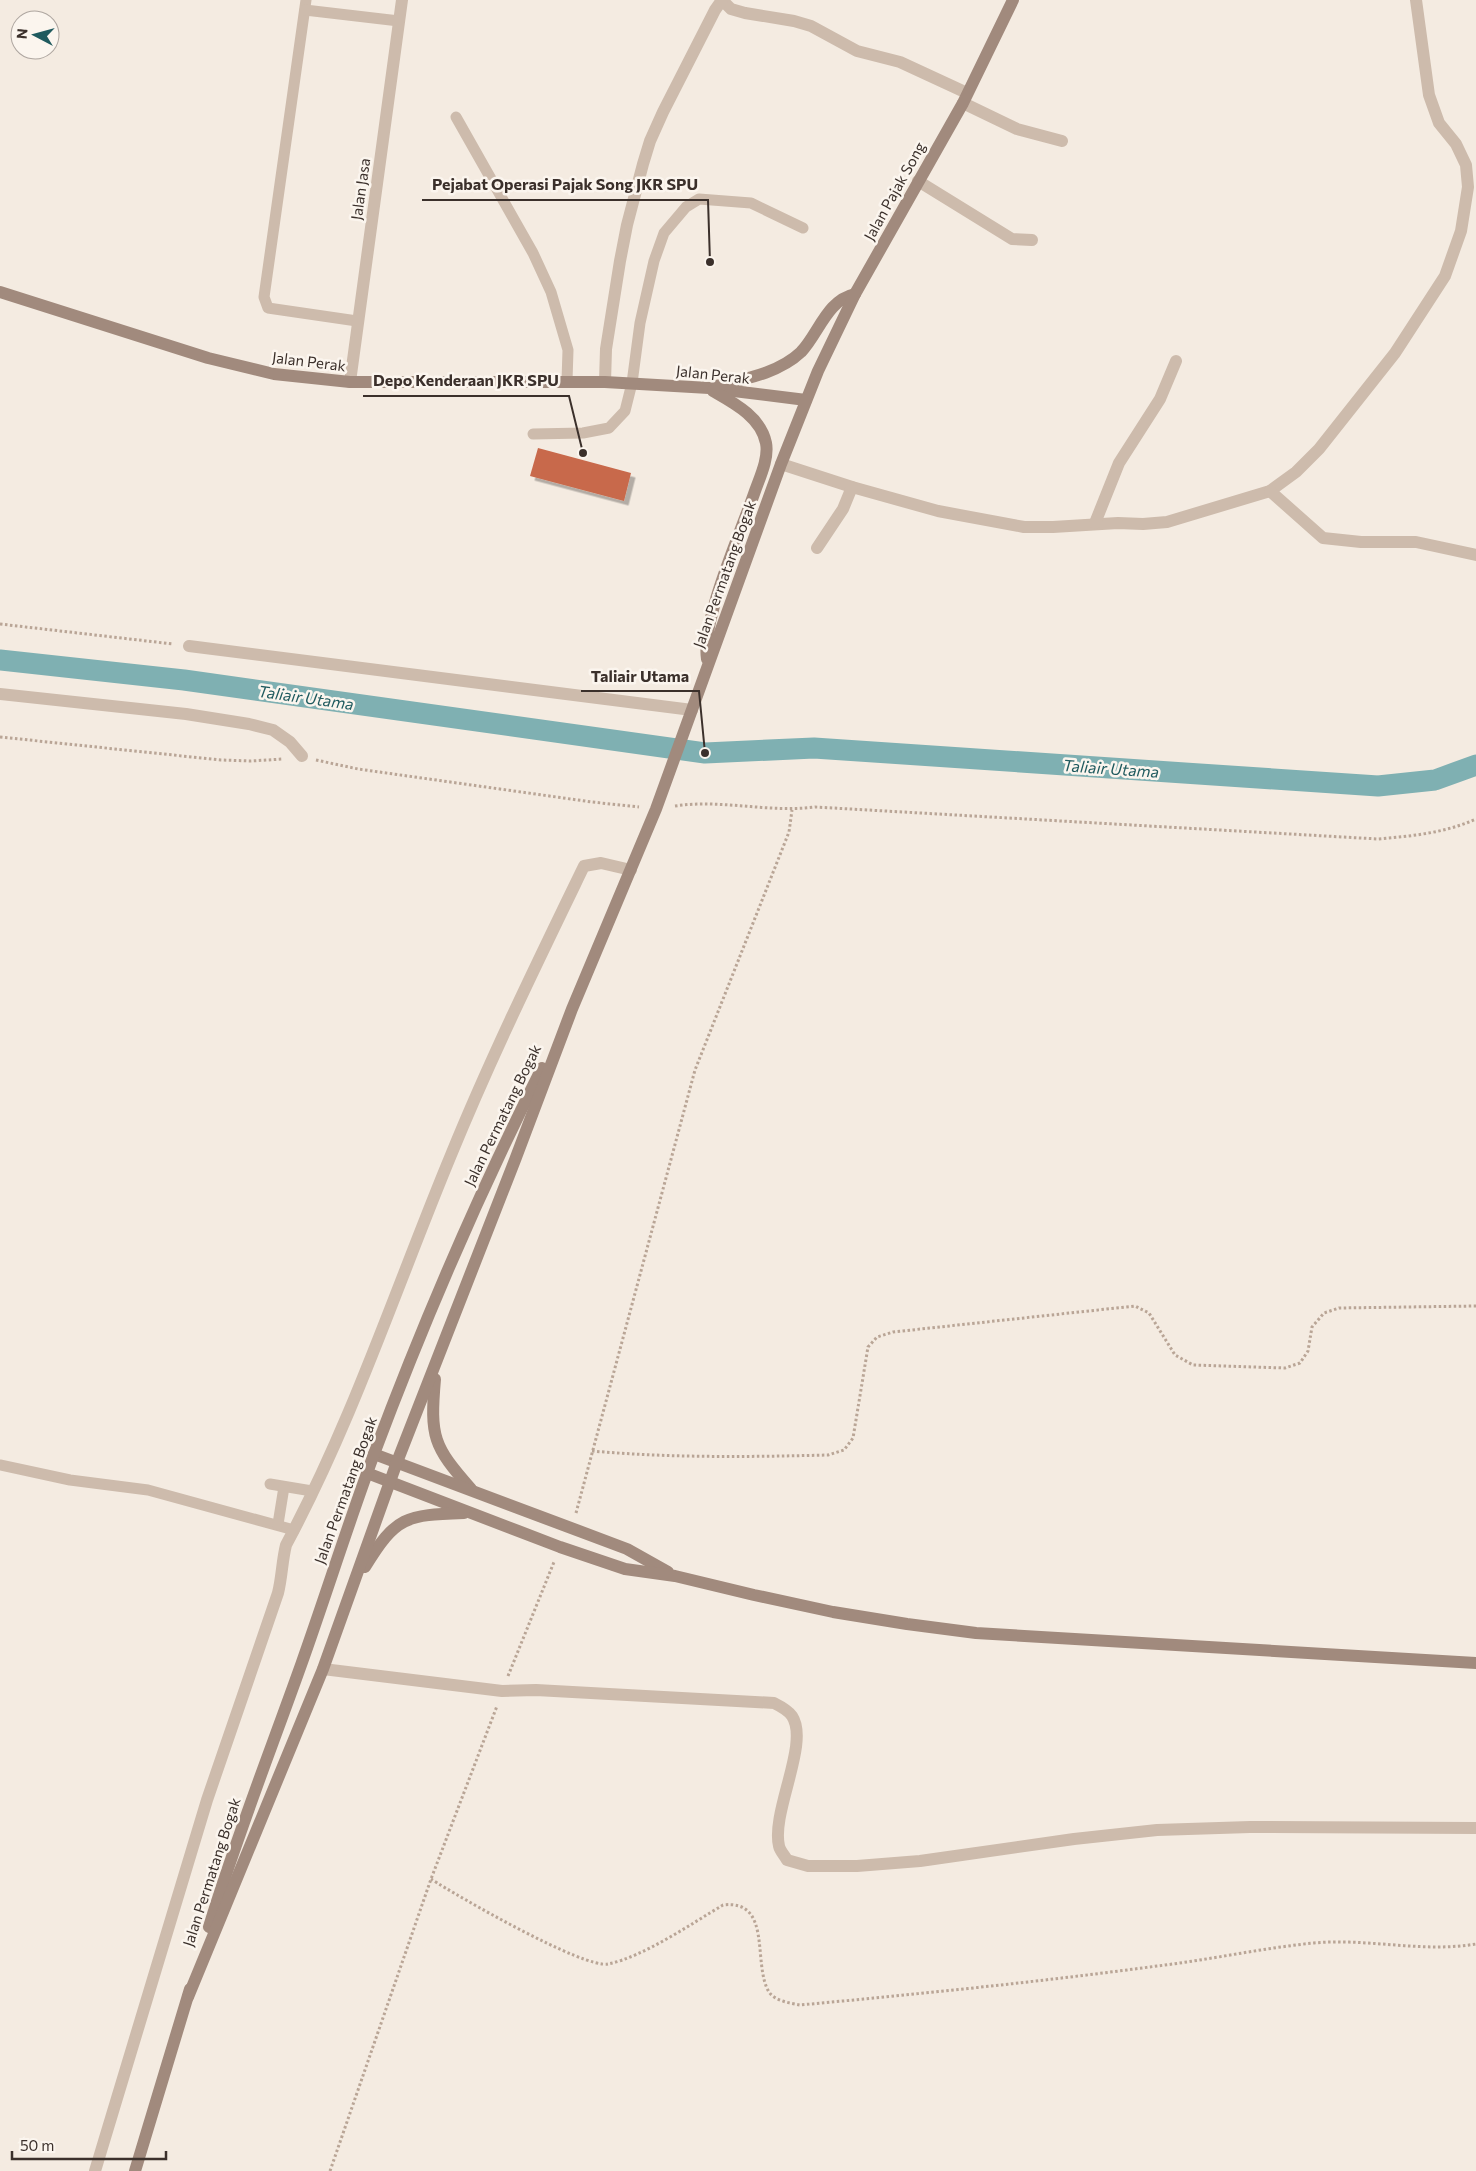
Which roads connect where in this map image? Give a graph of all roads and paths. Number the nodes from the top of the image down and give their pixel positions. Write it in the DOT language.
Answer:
graph roads {
  1 [pos="402,0"];
  2 [pos="722,0"];
  3 [pos="1013,0"];
  4 [pos="1416,0"];
  5 [pos="305,5"];
  6 [pos="399,21"];
  7 [pos="965,98"];
  8 [pos="456,117"];
  9 [pos="1062,141"];
  10 [pos="918,181"];
  11 [pos="803,228"];
  12 [pos="1032,240"];
  13 [pos="0,292"];
  14 [pos="854,294"];
  15 [pos="357,321"];
  16 [pos="1176,361"];
  17 [pos="568,381"];
  18 [pos="350,382"];
  19 [pos="605,382"];
  20 [pos="632,383"];
  21 [pos="709,388"];
  22 [pos="806,400"];
  23 [pos="532,434"];
  24 [pos="781,464"];
  25 [pos="852,487"];
  26 [pos="1270,491"];
  27 [pos="1095,523"];
  28 [pos="817,548"];
  29 [pos="1476,555"];
  30 [pos="0,624"];
  31 [pos="189,646"];
  32 [pos="708,664"];
  33 [pos="0,694"];
  34 [pos="692,710"];
  35 [pos="0,737"];
  36 [pos="302,756"];
  37 [pos="656,809"];
  38 [pos="792,810"];
  39 [pos="1476,819"];
  40 [pos="631,870"];
  41 [pos="572,1009"];
  42 [pos="1476,1306"];
  43 [pos="436,1364"];
  44 [pos="592,1451"];
  45 [pos="374,1454"];
  46 [pos="397,1462"];
  47 [pos="0,1466"];
  48 [pos="367,1473"];
  49 [pos="390,1482"];
  50 [pos="270,1484"];
  51 [pos="284,1487"];
  52 [pos="312,1491"];
  53 [pos="474,1492"];
  54 [pos="470,1512"];
  55 [pos="278,1524"];
  56 [pos="570,1529"];
  57 [pos="294,1530"];
  58 [pos="560,1547"];
  59 [pos="675,1576"];
  60 [pos="351,1591"];
  61 [pos="1476,1663"];
  62 [pos="323,1669"];
  63 [pos="502,1690"];
  64 [pos="1476,1828"];
  65 [pos="431,1879"];
  66 [pos="1476,1944"];
  67 [pos="188,1997"];
  68 [pos="95,2171"];
  69 [pos="135,2171"];
  70 [pos="330,2171"];
  1 -- 6 [label="street, Jalan Jasa"];
  2 -- 7 [label="street"];
  2 -- 19 [label="street"];
  3 -- 7 [label="street, Jalan Pajak Song"];
  4 -- 26 [label="street"];
  5 -- 6 [label="lane"];
  5 -- 15 [label="lane"];
  6 -- 15 [label="street, Jalan Jasa"];
  7 -- 9 [label="street"];
  7 -- 10 [label="street, Jalan Pajak Song"];
  8 -- 17 [label="lane"];
  10 -- 12 [label="street"];
  10 -- 14 [label="street, Jalan Pajak Song"];
  11 -- 20 [label="lane"];
  13 -- 18 [label="street, Jalan Perak"];
  14 -- 21 [label="street"];
  14 -- 22 [label="street, Jalan Pajak Song"];
  15 -- 18 [label="street, Jalan Jasa"];
  16 -- 27 [label="street"];
  17 -- 18 [label="street, Jalan Perak"];
  17 -- 19 [label="street, Jalan Perak"];
  19 -- 20 [label="street, Jalan Perak"];
  20 -- 21 [label="street, Jalan Perak"];
  20 -- 23 [label="lane"];
  21 -- 22 [label="street, Jalan Perak"];
  21 -- 32 [label="street"];
  22 -- 24 [label="street, Jalan Permatang Bogak"];
  24 -- 25 [label="street"];
  24 -- 32 [label="street, Jalan Permatang Bogak"];
  25 -- 27 [label="street"];
  25 -- 28 [label="street"];
  26 -- 27 [label="street"];
  26 -- 29 [label="street"];
  30 -- 31 [label="path"];
  31 -- 34 [label="street"];
  32 -- 34 [label="street, Jalan Permatang Bogak"];
  33 -- 36 [label="street"];
  34 -- 37 [label="street, Jalan Permatang Bogak"];
  35 -- 36 [label="path"];
  36 -- 37 [label="path"];
  37 -- 38 [label="path"];
  37 -- 40 [label="street, Jalan Permatang Bogak"];
  38 -- 39 [label="path"];
  38 -- 44 [label="path"];
  40 -- 41 [label="street, Jalan Permatang Bogak"];
  40 -- 52 [label="street"];
  41 -- 43 [label="street, Jalan Permatang Bogak"];
  41 -- 45 [label="street, Jalan Permatang Bogak"];
  42 -- 44 [label="path"];
  43 -- 46 [label="street, Jalan Permatang Bogak"];
  43 -- 53 [label="street"];
  44 -- 56 [label="path"];
  45 -- 46 [label="street"];
  45 -- 48 [label="street, Jalan Permatang Bogak"];
  46 -- 49 [label="street, Jalan Permatang Bogak"];
  46 -- 53 [label="street"];
  47 -- 55 [label="lane"];
  48 -- 49 [label="street"];
  48 -- 67 [label="street, Jalan Permatang Bogak"];
  49 -- 54 [label="street"];
  49 -- 60 [label="street, Jalan Permatang Bogak"];
  50 -- 51 [label="lane"];
  51 -- 52 [label="lane"];
  51 -- 55 [label="lane"];
  52 -- 57 [label="street"];
  53 -- 56 [label="street"];
  54 -- 58 [label="street"];
  54 -- 60 [label="street"];
  55 -- 57 [label="lane"];
  56 -- 59 [label="street"];
  57 -- 68 [label="street"];
  58 -- 59 [label="street"];
  58 -- 63 [label="path"];
  59 -- 61 [label="street"];
  60 -- 62 [label="street, Jalan Permatang Bogak"];
  62 -- 63 [label="street"];
  62 -- 67 [label="street, Jalan Permatang Bogak"];
  63 -- 64 [label="street"];
  63 -- 65 [label="path"];
  65 -- 66 [label="path"];
  65 -- 70 [label="path"];
  67 -- 69 [label="street, Jalan Permatang Bogak"];
}
